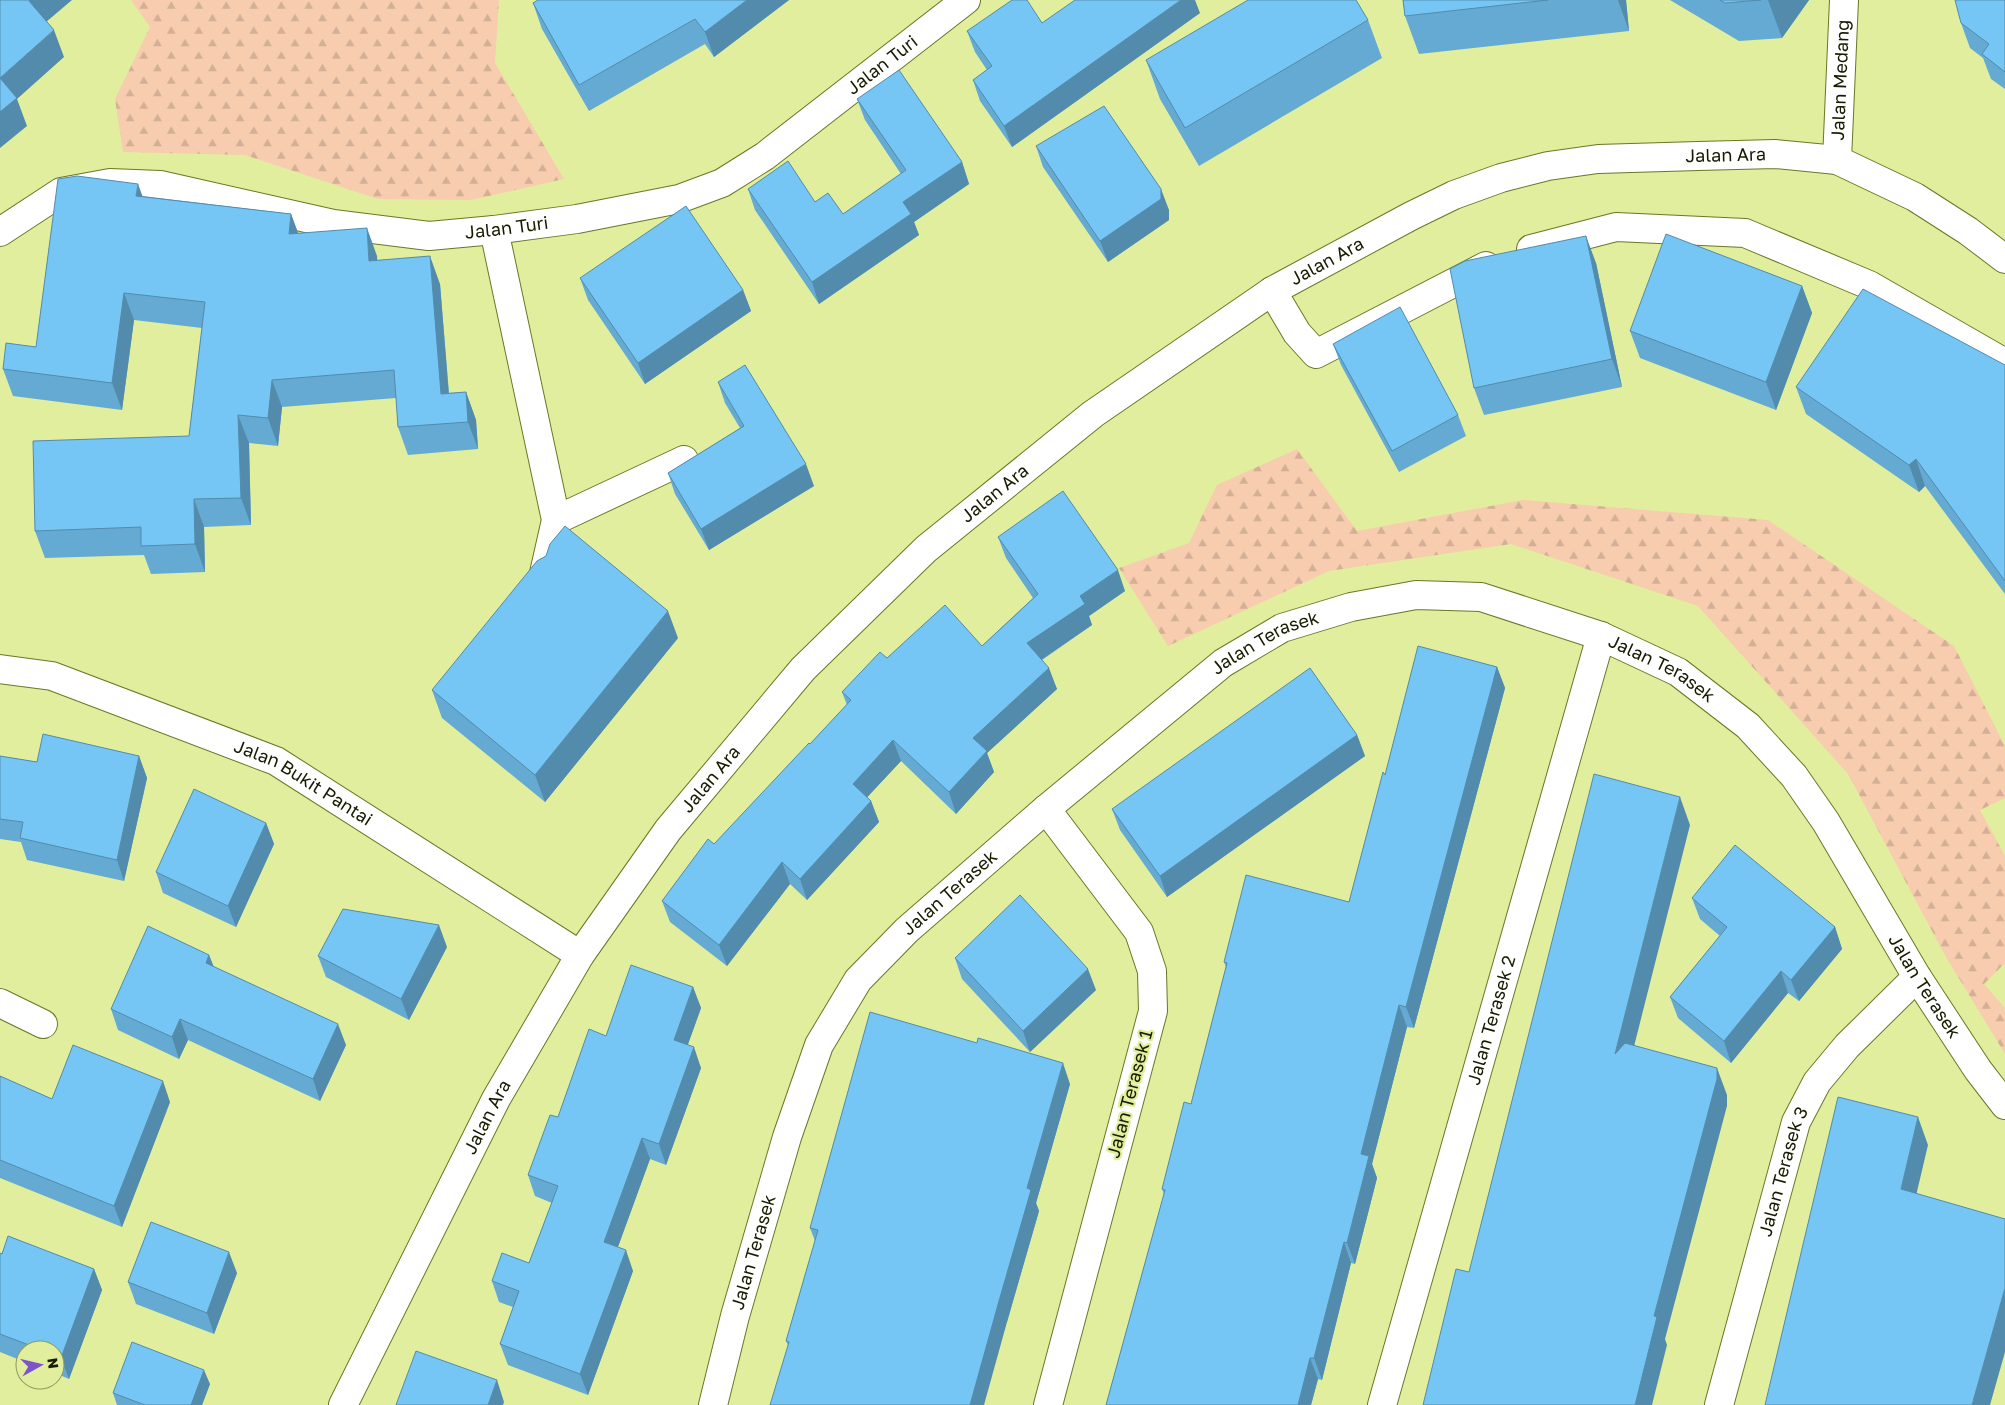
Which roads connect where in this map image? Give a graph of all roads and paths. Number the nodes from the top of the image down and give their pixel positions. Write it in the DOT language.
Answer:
graph roads {
  1 [pos="966,0"];
  2 [pos="1844,0"];
  3 [pos="1837,160"];
  4 [pos="494,230"];
  5 [pos="0,232"];
  6 [pos="2005,258"];
  7 [pos="1272,291"];
  8 [pos="2005,363"];
  9 [pos="684,460"];
  10 [pos="556,520"];
  11 [pos="544,573"];
  12 [pos="1601,636"];
  13 [pos="0,668"];
  14 [pos="1046,809"];
  15 [pos="580,955"];
  16 [pos="1918,977"];
  17 [pos="0,1003"];
  18 [pos="43,1024"];
  19 [pos="2005,1105"];
  20 [pos="343,1405"];
  21 [pos="713,1405"];
  22 [pos="1048,1405"];
  23 [pos="1382,1405"];
  24 [pos="1719,1405"];
  1 -- 4 [label="street, Jalan Turi"];
  2 -- 3 [label="street, Jalan Medang"];
  3 -- 6 [label="street, Jalan Ara"];
  3 -- 7 [label="street, Jalan Ara"];
  4 -- 5 [label="street, Jalan Turi"];
  4 -- 10 [label="street"];
  7 -- 8 [label="street"];
  7 -- 15 [label="street, Jalan Ara"];
  9 -- 10 [label="street"];
  10 -- 11 [label="street"];
  12 -- 14 [label="street, Jalan Terasek"];
  12 -- 16 [label="street, Jalan Terasek"];
  12 -- 23 [label="street, Jalan Terasek 2"];
  13 -- 15 [label="street, Jalan Bukit Pantai"];
  14 -- 21 [label="street, Jalan Terasek"];
  14 -- 22 [label="street, Jalan Terasek 1"];
  15 -- 20 [label="street, Jalan Ara"];
  16 -- 19 [label="street, Jalan Terasek"];
  16 -- 24 [label="street, Jalan Terasek 3"];
  17 -- 18 [label="street"];
}
